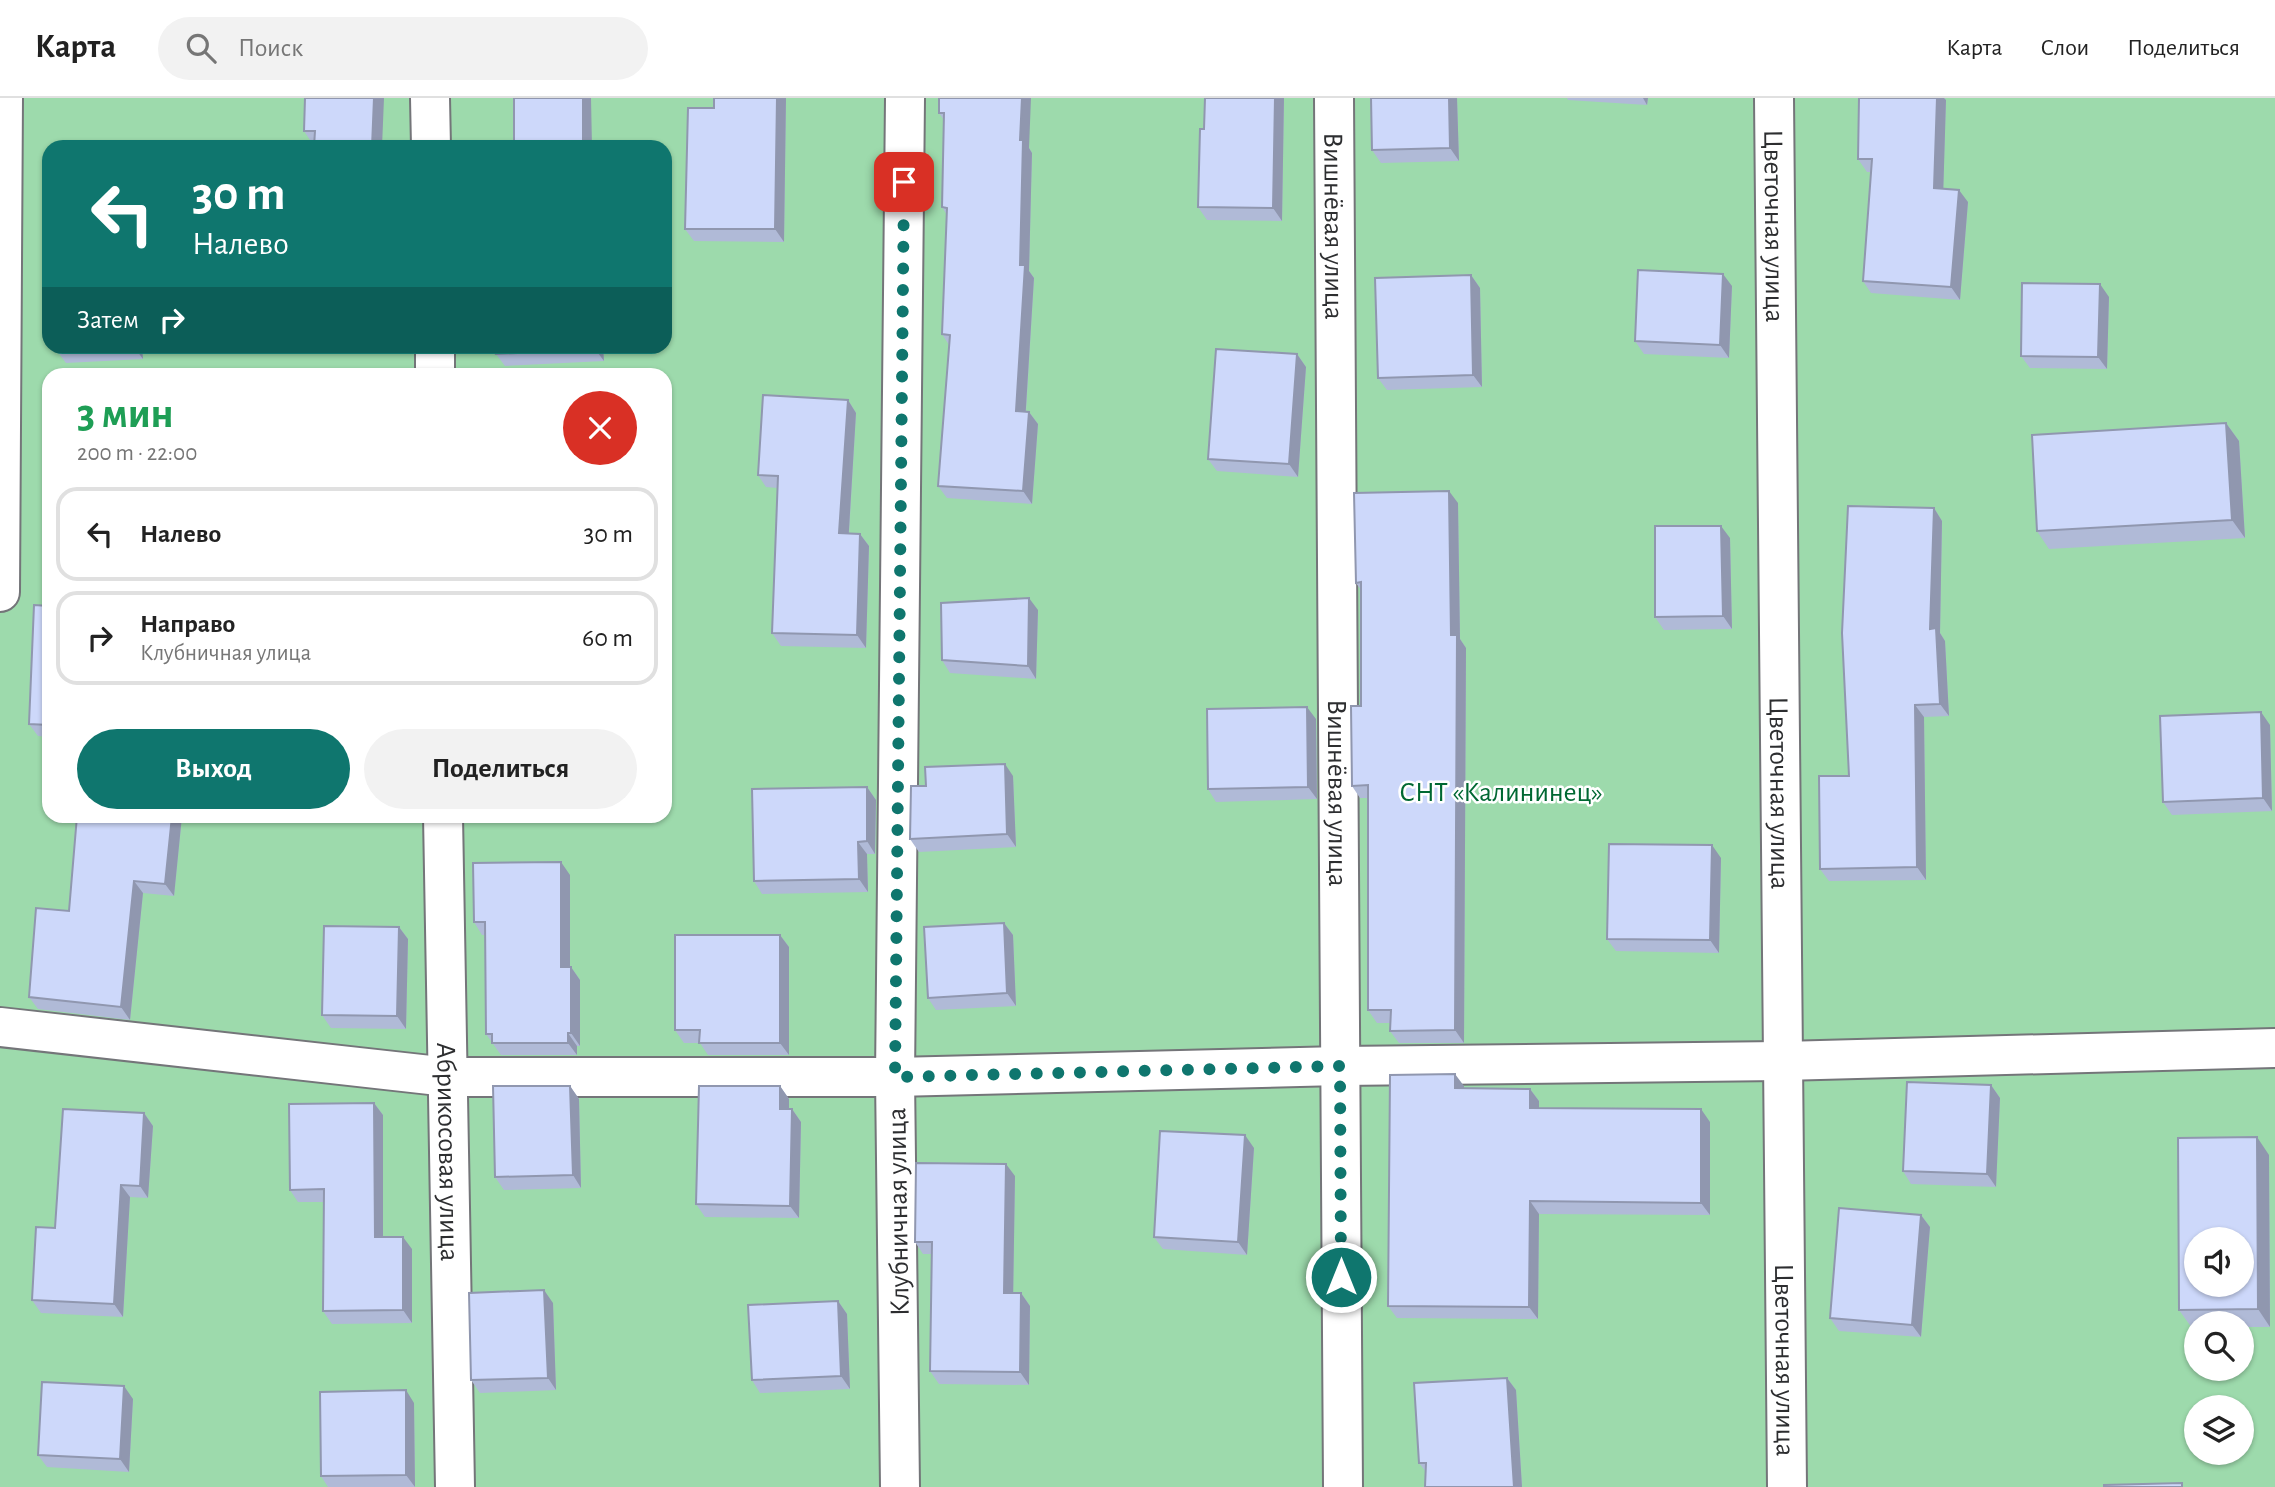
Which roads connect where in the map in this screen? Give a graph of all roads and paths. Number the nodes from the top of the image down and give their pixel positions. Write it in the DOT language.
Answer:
graph roads {
  1 [pos="3,98"];
  2 [pos="430,98"];
  3 [pos="905,98"];
  4 [pos="1334,98"];
  5 [pos="1774,98"];
  6 [pos="431,140"];
  7 [pos="0,592"];
  8 [pos="443,823"];
  9 [pos="0,1027"];
  10 [pos="2275,1048"];
  11 [pos="1783,1061"];
  12 [pos="1340,1066"];
  13 [pos="448,1077"];
  14 [pos="895,1077"];
  15 [pos="455,1487"];
  16 [pos="900,1487"];
  17 [pos="1343,1487"];
  18 [pos="1787,1487"];
  1 -- 7 [label="street"];
  2 -- 6 [label="street"];
  3 -- 14 [label="street, Клубничная улица"];
  4 -- 12 [label="street, Вишнёвая улица"];
  5 -- 11 [label="street, Цветочная улица"];
  8 -- 13 [label="street, Абрикосовая улица"];
  9 -- 13 [label="street"];
  10 -- 11 [label="street"];
  11 -- 12 [label="street"];
  11 -- 18 [label="street, Цветочная улица"];
  12 -- 14 [label="street"];
  12 -- 17 [label="street, Вишнёвая улица"];
  13 -- 14 [label="street"];
  13 -- 15 [label="street, Абрикосовая улица"];
  14 -- 16 [label="street, Клубничная улица"];
}
